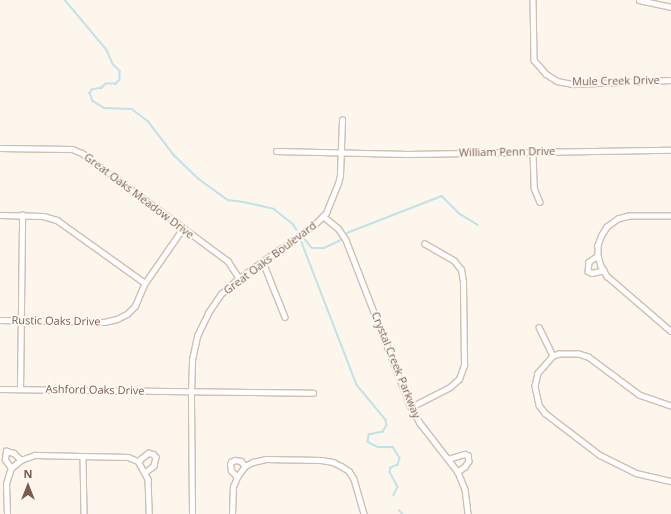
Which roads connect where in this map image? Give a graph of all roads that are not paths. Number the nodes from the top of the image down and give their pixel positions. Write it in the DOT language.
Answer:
graph roads {
  1 [pos="533,0"];
  2 [pos="639,0"];
  3 [pos="671,7"];
  4 [pos="671,80"];
  5 [pos="342,120"];
  6 [pos="0,148"];
  7 [pos="671,150"];
  8 [pos="276,151"];
  9 [pos="533,152"];
  10 [pos="342,153"];
  11 [pos="540,202"];
  12 [pos="0,215"];
  13 [pos="22,216"];
  14 [pos="323,216"];
  15 [pos="671,216"];
  16 [pos="183,228"];
  17 [pos="425,244"];
  18 [pos="598,256"];
  19 [pos="263,262"];
  20 [pos="604,270"];
  21 [pos="239,278"];
  22 [pos="145,283"];
  23 [pos="285,317"];
  24 [pos="0,320"];
  25 [pos="21,320"];
  26 [pos="539,327"];
  27 [pos="671,331"];
  28 [pos="553,356"];
  29 [pos="0,389"];
  30 [pos="20,389"];
  31 [pos="190,391"];
  32 [pos="313,393"];
  33 [pos="671,406"];
  34 [pos="411,407"];
  35 [pos="83,456"];
  36 [pos="448,459"];
  37 [pos="21,460"];
  38 [pos="138,461"];
  39 [pos="246,466"];
  40 [pos="11,468"];
  41 [pos="458,472"];
  42 [pos="145,473"];
  43 [pos="237,477"];
  44 [pos="671,481"];
  45 [pos="7,514"];
  46 [pos="84,514"];
  47 [pos="149,514"];
  48 [pos="192,514"];
  49 [pos="232,514"];
  50 [pos="364,514"];
  51 [pos="468,514"];
  1 -- 4 [label="street, Mule Creek Drive"];
  2 -- 3 [label="street"];
  5 -- 10 [label="street, Great Oaks Boulevard"];
  6 -- 16 [label="street, Great Oaks Meadow Drive"];
  7 -- 9 [label="street, William Penn Drive"];
  8 -- 10 [label="street, William Penn Drive"];
  9 -- 10 [label="street, William Penn Drive"];
  9 -- 11 [label="street"];
  10 -- 14 [label="street, Great Oaks Boulevard"];
  12 -- 13 [label="street"];
  13 -- 22 [label="street"];
  13 -- 25 [label="street"];
  14 -- 19 [label="street, Great Oaks Boulevard"];
  14 -- 34 [label="street, Crystal Creek Parkway"];
  15 -- 18 [label="street"];
  16 -- 21 [label="street, Great Oaks Meadow Drive"];
  16 -- 22 [label="street, Rustic Oaks Drive"];
  17 -- 34 [label="street"];
  18 -- 20 [label="street"];
  18 -- 20 [label="street"];
  19 -- 21 [label="street, Great Oaks Boulevard"];
  19 -- 23 [label="street"];
  20 -- 27 [label="street"];
  21 -- 31 [label="street, Great Oaks Boulevard"];
  22 -- 25 [label="street, Rustic Oaks Drive"];
  24 -- 25 [label="street, Rustic Oaks Drive"];
  25 -- 30 [label="street"];
  26 -- 28 [label="street"];
  28 -- 33 [label="street"];
  28 -- 44 [label="street"];
  29 -- 30 [label="street, Ashford Oaks Drive"];
  30 -- 31 [label="street, Ashford Oaks Drive"];
  31 -- 32 [label="street, Ashford Oaks Drive"];
  31 -- 48 [label="street, Great Oaks Boulevard"];
  34 -- 36 [label="street, Crystal Creek Parkway"];
  35 -- 37 [label="street"];
  35 -- 38 [label="street"];
  35 -- 46 [label="street"];
  36 -- 41 [label="street, Crystal Creek Parkway"];
  36 -- 41 [label="street"];
  37 -- 40 [label="street"];
  37 -- 40 [label="street"];
  38 -- 42 [label="street"];
  38 -- 42 [label="street"];
  39 -- 43 [label="street"];
  39 -- 43 [label="street"];
  39 -- 50 [label="street"];
  40 -- 45 [label="street"];
  41 -- 51 [label="street, Crystal Creek Parkway"];
  42 -- 47 [label="street"];
  43 -- 49 [label="street"];
}
